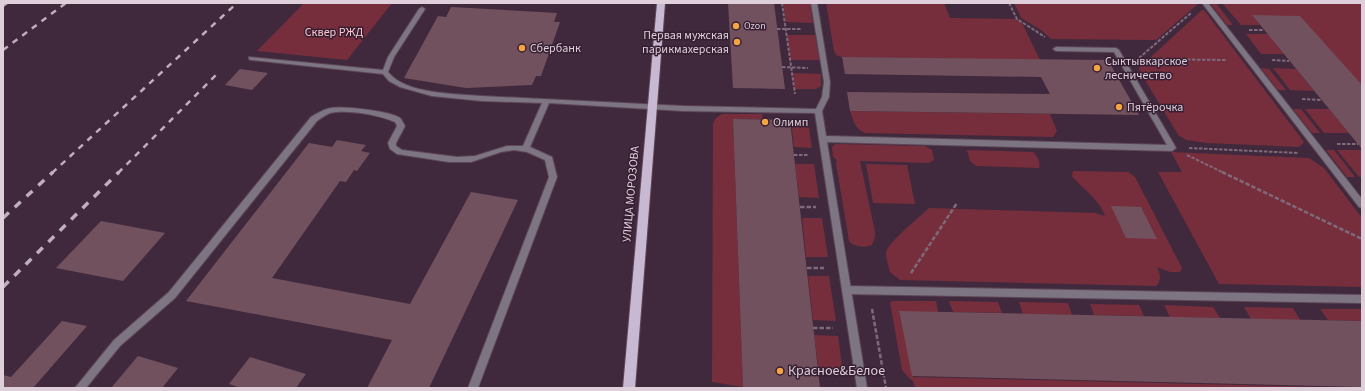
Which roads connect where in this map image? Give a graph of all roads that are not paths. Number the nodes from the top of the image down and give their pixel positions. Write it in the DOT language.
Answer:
graph roads {
  1 [pos="661,3"];
  2 [pos="814,3"];
  3 [pos="1205,3"];
  4 [pos="422,9"];
  5 [pos="1056,48"];
  6 [pos="251,58"];
  7 [pos="385,72"];
  8 [pos="546,101"];
  9 [pos="655,108"];
  10 [pos="818,111"];
  11 [pos="823,139"];
  12 [pos="526,148"];
  13 [pos="1362,205"];
  14 [pos="846,290"];
  15 [pos="1362,299"];
  16 [pos="80,388"];
  17 [pos="473,388"];
  18 [pos="629,388"];
  19 [pos="862,388"];
  1 -- 9 [label="main road, УЛИЦА МОРОЗОВА"];
  2 -- 10 [label="street"];
  3 -- 13 [label="street"];
  4 -- 7 [label="street"];
  5 -- 11 [label="street"];
  6 -- 7 [label="street"];
  7 -- 8 [label="street"];
  8 -- 9 [label="street"];
  8 -- 12 [label="street"];
  9 -- 10 [label="street"];
  9 -- 10 [label="street"];
  9 -- 18 [label="main road, УЛИЦА МОРОЗОВА"];
  10 -- 11 [label="street"];
  11 -- 14 [label="street"];
  12 -- 16 [label="street"];
  12 -- 17 [label="street"];
  14 -- 15 [label="street"];
  14 -- 19 [label="street"];
}
